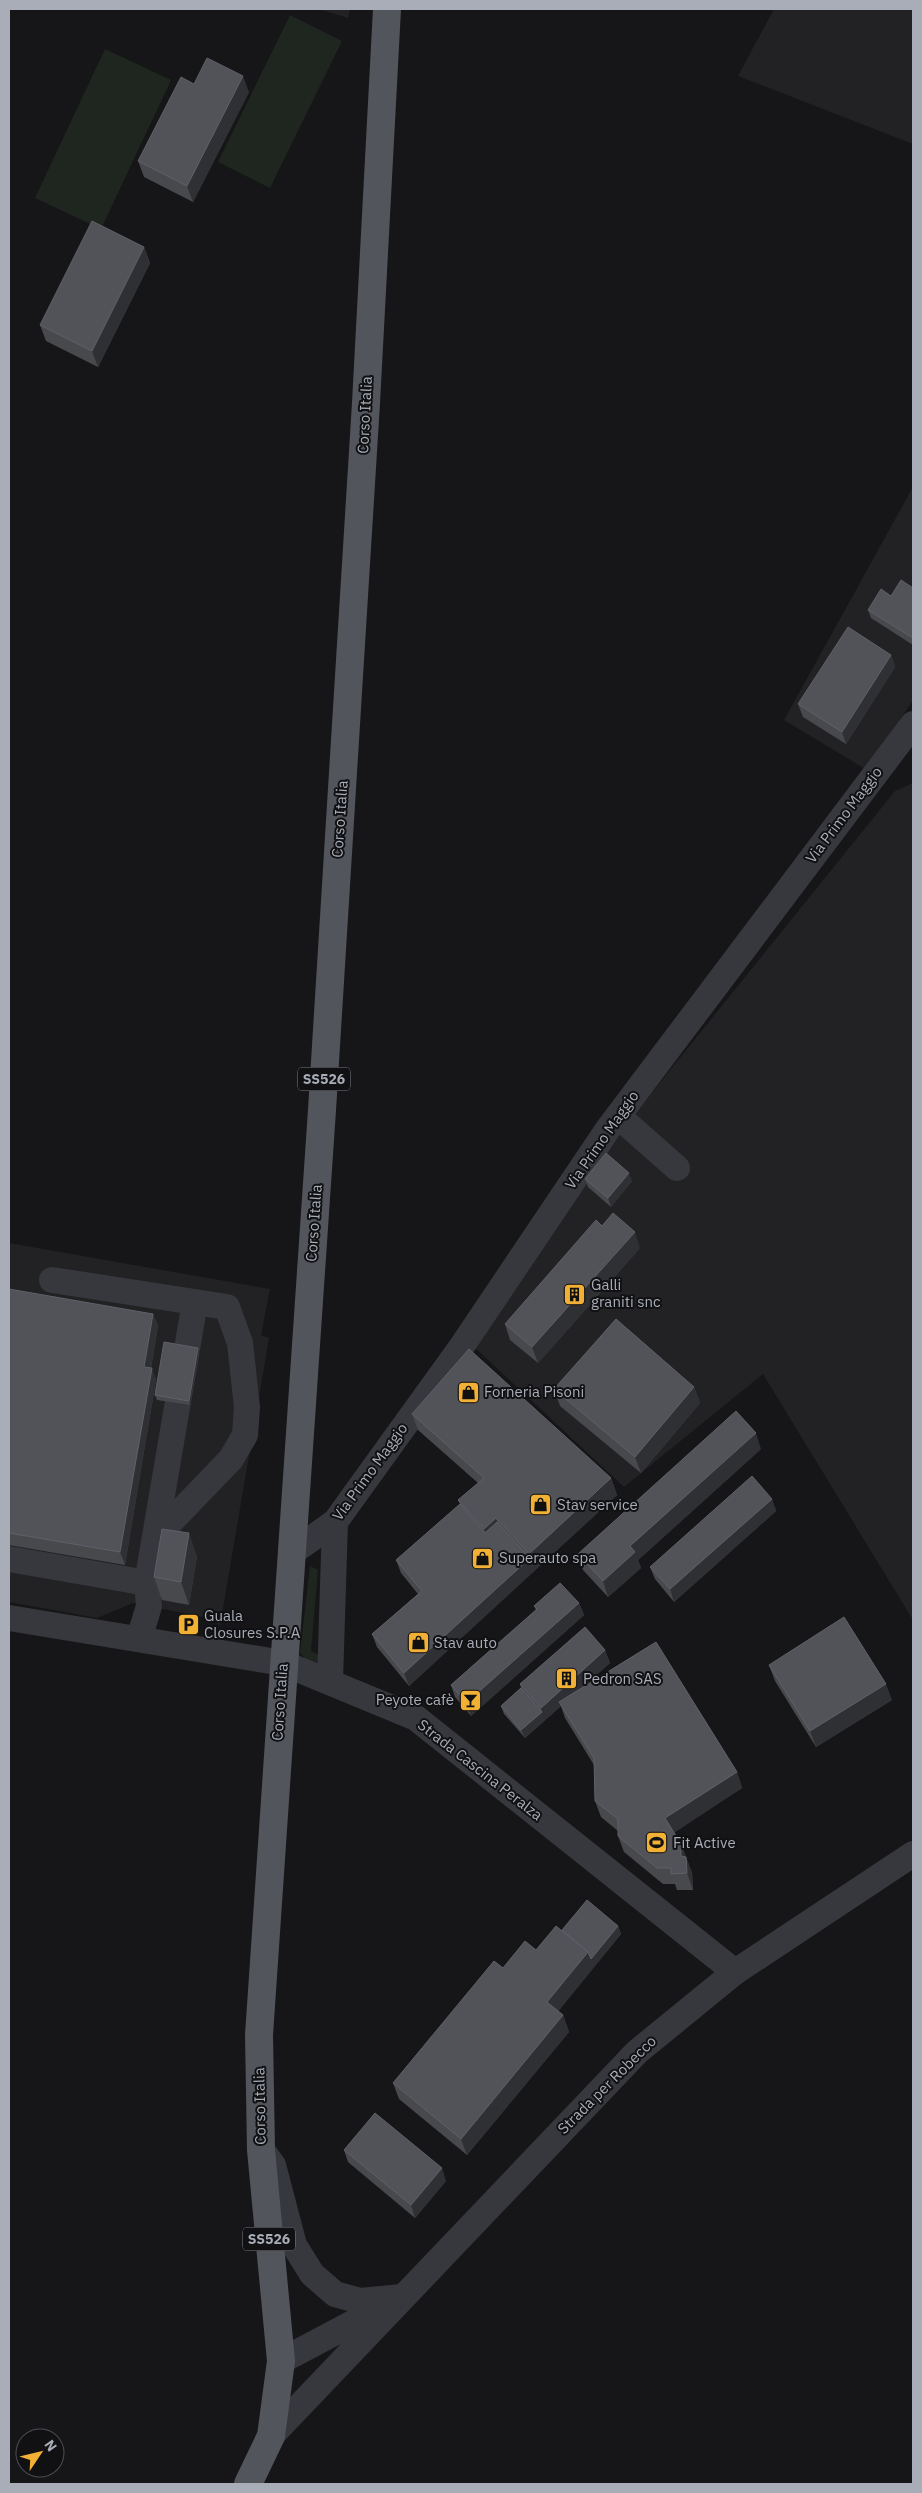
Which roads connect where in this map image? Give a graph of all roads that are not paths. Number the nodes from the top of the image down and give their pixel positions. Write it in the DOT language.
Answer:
graph roads {
  1 [pos="387,9"];
  2 [pos="913,724"];
  3 [pos="618,1116"];
  4 [pos="677,1168"];
  5 [pos="52,1280"];
  6 [pos="195,1302"];
  7 [pos="335,1522"];
  8 [pos="155,1538"];
  9 [pos="291,1553"];
  10 [pos="9,1559"];
  11 [pos="147,1583"];
  12 [pos="9,1618"];
  13 [pos="139,1640"];
  14 [pos="283,1663"];
  15 [pos="330,1681"];
  16 [pos="913,1854"];
  17 [pos="735,1972"];
  18 [pos="261,2150"];
  19 [pos="402,2297"];
  20 [pos="289,2357"];
  21 [pos="341,2362"];
  22 [pos="271,2436"];
  23 [pos="248,2484"];
  1 -- 9 [label="main road, Corso Italia / SS526"];
  2 -- 3 [label="street, Via Primo Maggio"];
  3 -- 4 [label="street"];
  3 -- 7 [label="street, Via Primo Maggio"];
  5 -- 6 [label="street"];
  6 -- 8 [label="street"];
  6 -- 8 [label="street"];
  7 -- 9 [label="street, Via Primo Maggio"];
  7 -- 15 [label="street"];
  8 -- 11 [label="street"];
  9 -- 14 [label="main road, Corso Italia / SS526"];
  10 -- 11 [label="street"];
  11 -- 13 [label="street"];
  12 -- 13 [label="street, Strada Cascina Peralza"];
  13 -- 14 [label="street, Strada Cascina Peralza"];
  14 -- 15 [label="street, Strada Cascina Peralza"];
  14 -- 18 [label="main road, Corso Italia / SS526"];
  15 -- 17 [label="street, Strada Cascina Peralza"];
  16 -- 17 [label="street, Strada per Robecco"];
  17 -- 19 [label="street, Strada per Robecco"];
  18 -- 19 [label="street"];
  18 -- 20 [label="main road, Corso Italia / SS526"];
  19 -- 20 [label="street, Strada per Robecco"];
  19 -- 21 [label="street, Strada per Robecco"];
  20 -- 21 [label="street"];
  20 -- 22 [label="main road, Corso Italia / SS526"];
  21 -- 22 [label="street, Strada per Robecco"];
  22 -- 23 [label="main road, SS526"];
}
